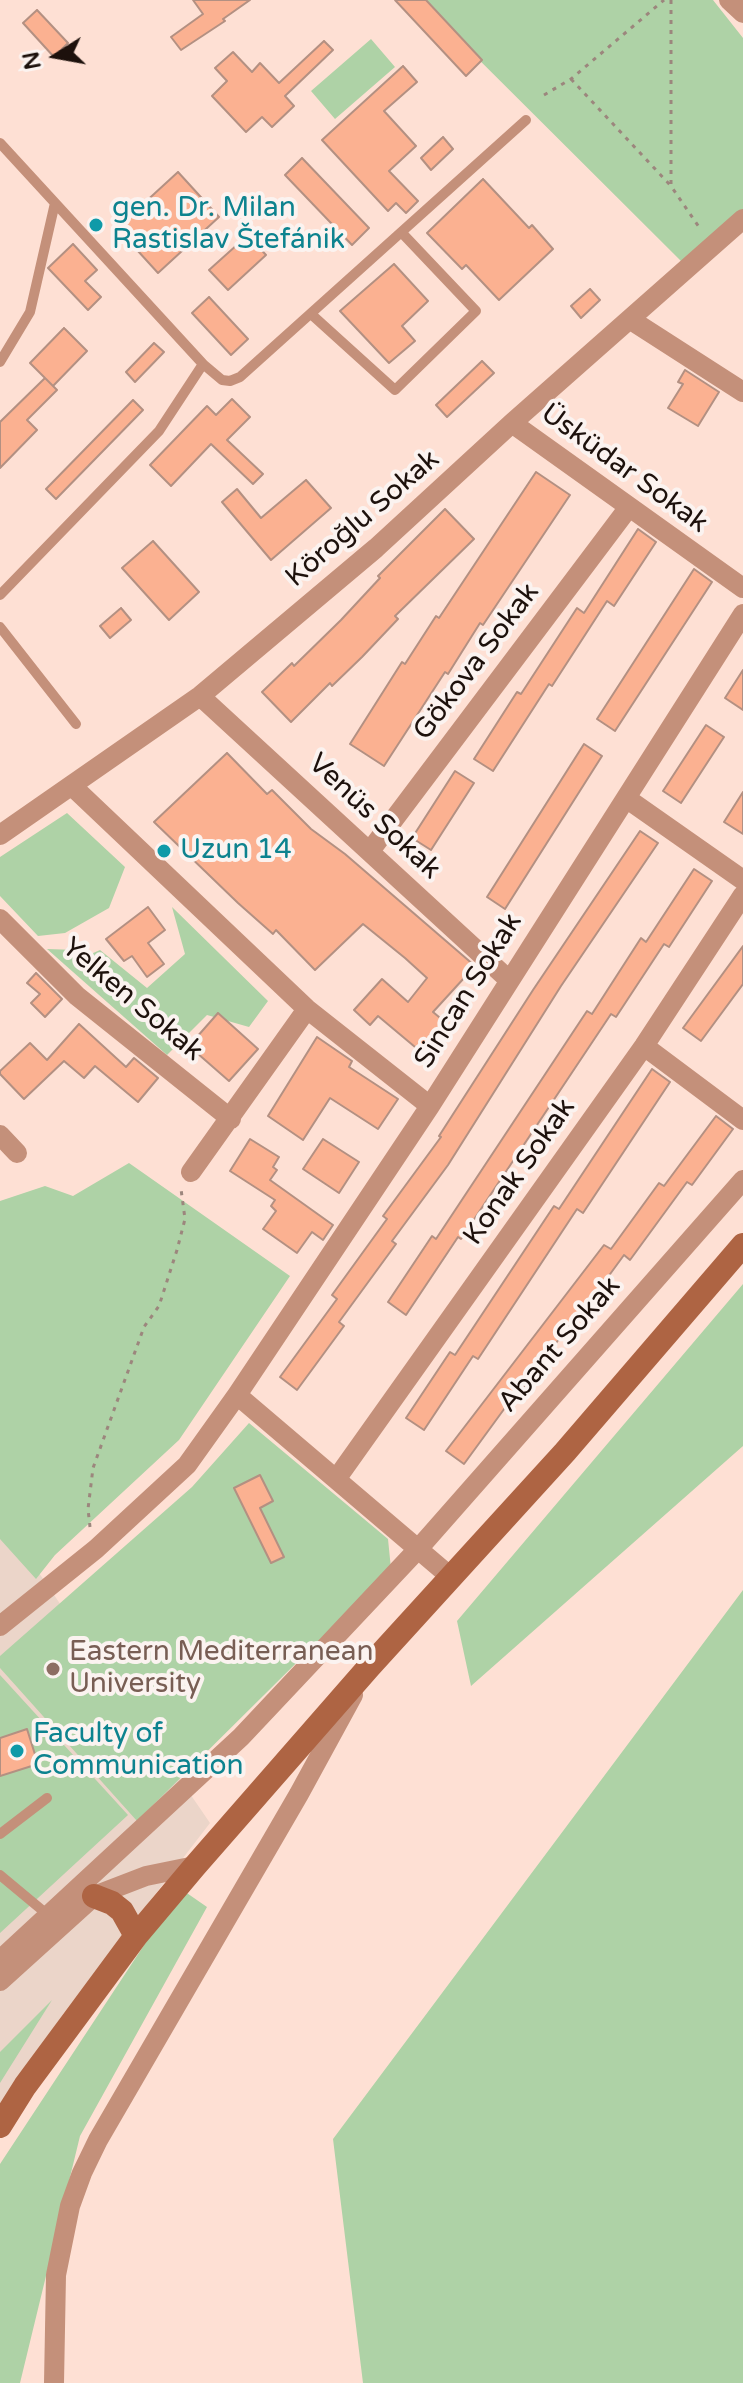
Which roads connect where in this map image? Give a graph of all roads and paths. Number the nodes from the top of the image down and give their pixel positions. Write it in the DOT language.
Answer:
graph roads {
  1 [pos="664,0"];
  2 [pos="671,0"];
  3 [pos="729,0"];
  4 [pos="743,13"];
  5 [pos="571,79"];
  6 [pos="544,95"];
  7 [pos="526,120"];
  8 [pos="0,143"];
  9 [pos="671,186"];
  10 [pos="55,203"];
  11 [pos="743,219"];
  12 [pos="402,233"];
  13 [pos="712,247"];
  14 [pos="311,314"];
  15 [pos="631,320"];
  16 [pos="0,362"];
  17 [pos="203,364"];
  18 [pos="743,392"];
  19 [pos="512,423"];
  20 [pos="629,507"];
  21 [pos="743,588"];
  22 [pos="0,595"];
  23 [pos="743,614"];
  24 [pos="0,627"];
  25 [pos="200,696"];
  26 [pos="76,724"];
  27 [pos="72,786"];
  28 [pos="626,798"];
  29 [pos="0,835"];
  30 [pos="370,851"];
  31 [pos="743,880"];
  32 [pos="743,895"];
  33 [pos="0,919"];
  34 [pos="509,980"];
  35 [pos="307,1009"];
  36 [pos="644,1046"];
  37 [pos="430,1106"];
  38 [pos="231,1119"];
  39 [pos="743,1120"];
  40 [pos="0,1135"];
  41 [pos="17,1153"];
  42 [pos="186,1178"];
  43 [pos="743,1180"];
  44 [pos="743,1245"];
  45 [pos="237,1395"];
  46 [pos="337,1478"];
  47 [pos="419,1548"];
  48 [pos="96,1549"];
  49 [pos="452,1578"];
  50 [pos="0,1626"];
  51 [pos="369,1667"];
  52 [pos="47,1798"];
  53 [pos="0,1834"];
  54 [pos="195,1866"];
  55 [pos="0,1875"];
  56 [pos="94,1896"];
  57 [pos="48,1915"];
  58 [pos="136,1936"];
  59 [pos="0,1960"];
  60 [pos="0,1981"];
  61 [pos="0,2126"];
  62 [pos="54,2383"];
  1 -- 5 [label="path"];
  2 -- 9 [label="path"];
  3 -- 4 [label="street"];
  5 -- 6 [label="path"];
  5 -- 9 [label="path"];
  7 -- 12 [label="lane"];
  8 -- 10 [label="lane"];
  9 -- 13 [label="path"];
  10 -- 16 [label="lane"];
  10 -- 17 [label="lane"];
  11 -- 13 [label="street, Köroğlu Sokak"];
  12 -- 14 [label="lane"];
  12 -- 14 [label="lane"];
  13 -- 15 [label="street, Köroğlu Sokak"];
  14 -- 17 [label="lane"];
  15 -- 18 [label="street"];
  15 -- 19 [label="street, Köroğlu Sokak"];
  17 -- 22 [label="lane"];
  19 -- 20 [label="street, Üsküdar Sokak"];
  19 -- 25 [label="street, Köroğlu Sokak"];
  20 -- 21 [label="street, Üsküdar Sokak"];
  20 -- 30 [label="street, Gökova Sokak"];
  23 -- 28 [label="street, Sincan Sokak"];
  24 -- 26 [label="lane"];
  25 -- 27 [label="street, Köroğlu Sokak"];
  25 -- 30 [label="street, Venüs Sokak"];
  27 -- 29 [label="street, Köroğlu Sokak"];
  27 -- 35 [label="street"];
  28 -- 31 [label="street"];
  28 -- 34 [label="street, Sincan Sokak"];
  30 -- 34 [label="street, Venüs Sokak"];
  32 -- 36 [label="street, Konak Sokak"];
  33 -- 38 [label="street, Yelken Sokak"];
  34 -- 37 [label="street, Sincan Sokak"];
  35 -- 37 [label="street"];
  35 -- 38 [label="street"];
  36 -- 39 [label="street"];
  36 -- 46 [label="street, Konak Sokak"];
  37 -- 45 [label="street, Sincan Sokak"];
  38 -- 42 [label="street"];
  40 -- 41 [label="street"];
  42 -- 48 [label="path"];
  43 -- 47 [label="street, Abant Sokak"];
  44 -- 49 [label="main road"];
  45 -- 46 [label="street"];
  45 -- 48 [label="street, Sincan Sokak"];
  46 -- 47 [label="street"];
  47 -- 49 [label="street"];
  47 -- 57 [label="street, Abant Sokak"];
  48 -- 50 [label="street, Sincan Sokak"];
  49 -- 51 [label="main road"];
  51 -- 54 [label="main road"];
  51 -- 62 [label="street"];
  52 -- 53 [label="lane"];
  54 -- 56 [label="street"];
  54 -- 58 [label="main road"];
  55 -- 57 [label="lane"];
  56 -- 58 [label="main road"];
  56 -- 60 [label="street"];
  57 -- 59 [label="street, Abant Sokak"];
  58 -- 61 [label="main road"];
}
